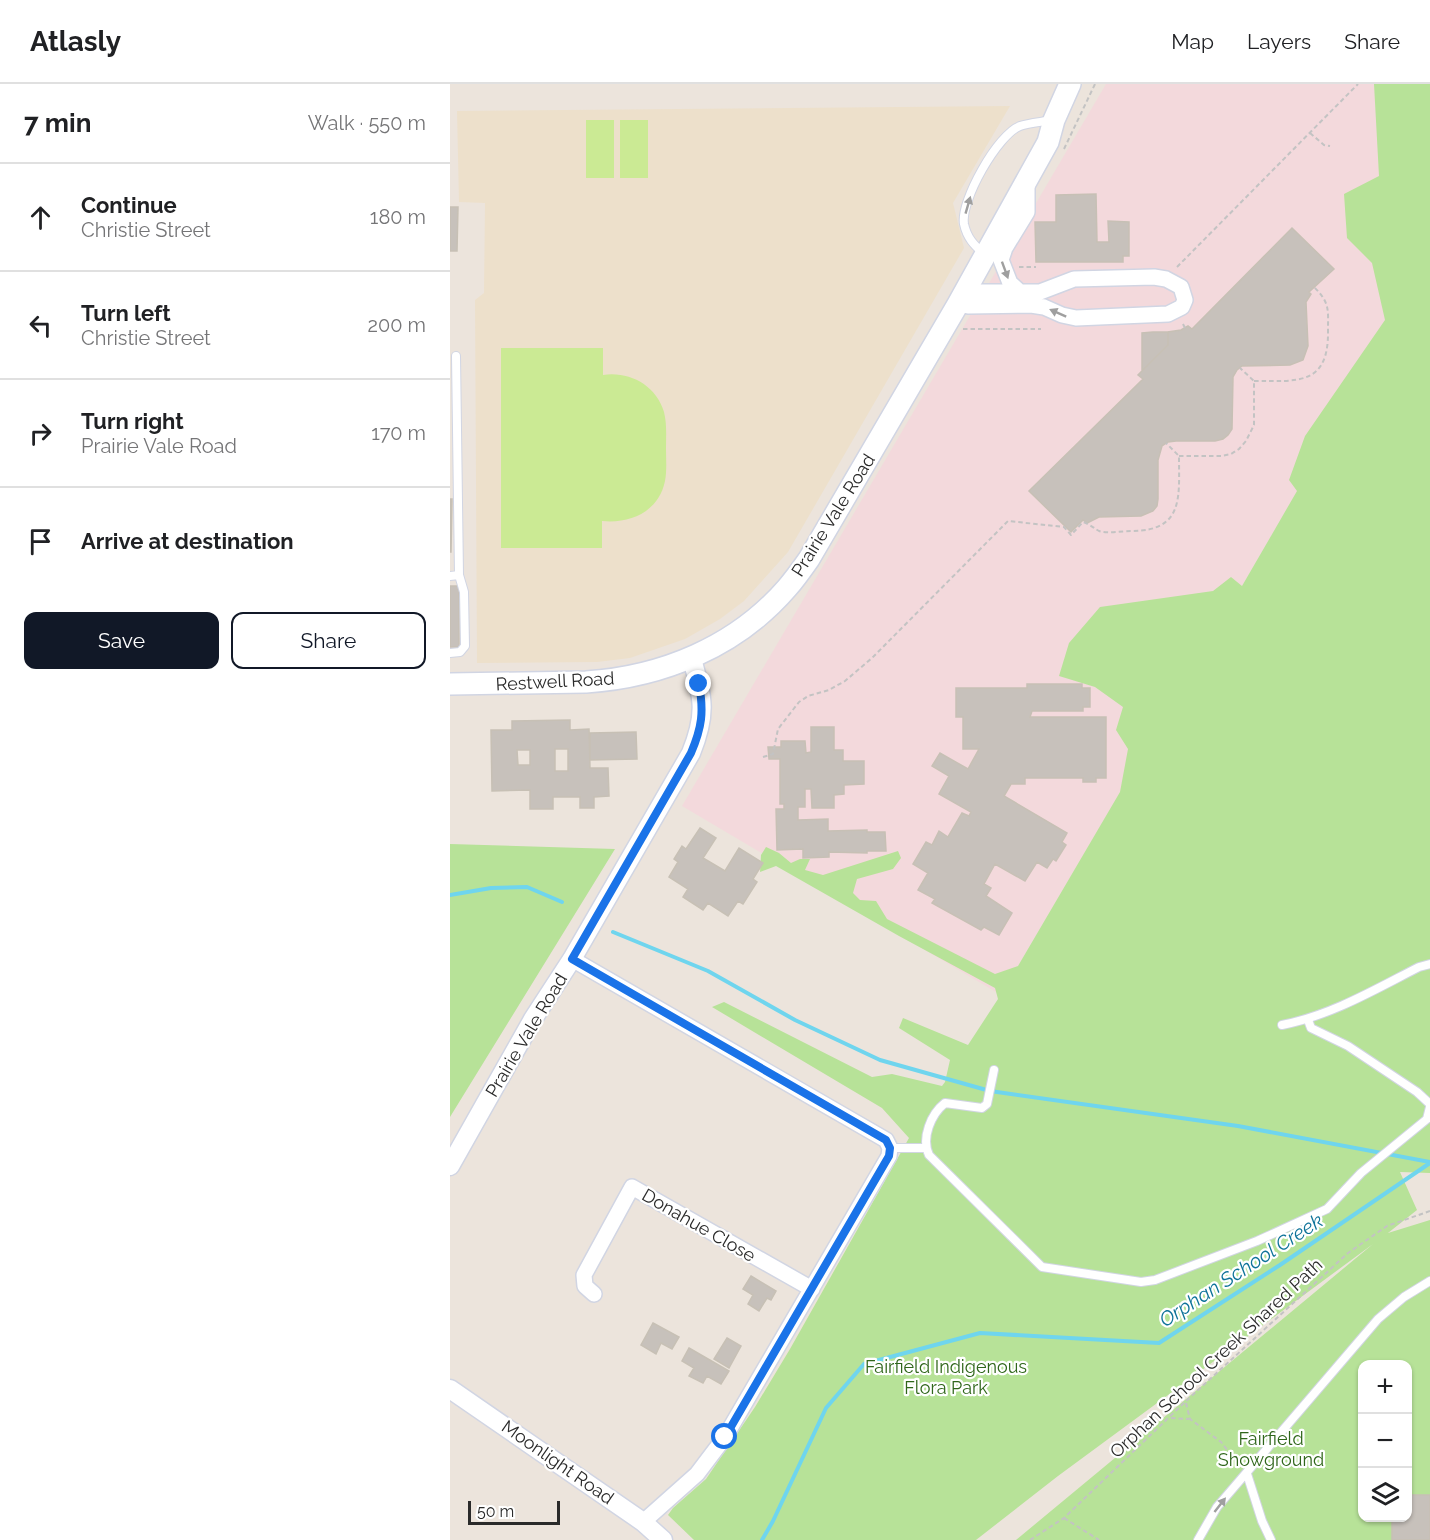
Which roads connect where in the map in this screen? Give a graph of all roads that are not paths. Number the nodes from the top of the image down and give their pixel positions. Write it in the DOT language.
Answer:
graph roads {
  1 [pos="1070,84"];
  2 [pos="1044,135"];
  3 [pos="1027,178"];
  4 [pos="985,255"];
  5 [pos="1020,292"];
  6 [pos="962,297"];
  7 [pos="456,356"];
  8 [pos="459,575"];
  9 [pos="450,576"];
  10 [pos="450,653"];
  11 [pos="692,658"];
  12 [pos="450,684"];
  13 [pos="572,959"];
  14 [pos="1430,964"];
  15 [pos="1308,1020"];
  16 [pos="1282,1025"];
  17 [pos="994,1070"];
  18 [pos="1430,1106"];
  19 [pos="890,1148"];
  20 [pos="926,1148"];
  21 [pos="450,1166"];
  22 [pos="1430,1281"];
  23 [pos="812,1289"];
  24 [pos="594,1294"];
  25 [pos="450,1389"];
  26 [pos="1246,1474"];
  27 [pos="643,1521"];
  28 [pos="663,1540"];
  29 [pos="1198,1540"];
  30 [pos="1271,1540"];
  1 -- 2 [label="main road, Prairie Vale Road"];
  2 -- 3 [label="main road, Prairie Vale Road"];
  4 -- 2 [label="lane, one-way"];
  3 -- 4 [label="main road, Prairie Vale Road"];
  3 -- 5 [label="street, one-way"];
  4 -- 6 [label="main road, Prairie Vale Road"];
  5 -- 6 [label="street"];
  5 -- 6 [label="street, one-way"];
  6 -- 11 [label="main road, Prairie Vale Road"];
  7 -- 8 [label="lane"];
  8 -- 9 [label="lane"];
  8 -- 10 [label="lane"];
  11 -- 12 [label="main road, Restwell Road"];
  11 -- 13 [label="street, Prairie Vale Road"];
  13 -- 19 [label="street"];
  13 -- 21 [label="street, Prairie Vale Road"];
  14 -- 15 [label="lane"];
  15 -- 16 [label="lane"];
  15 -- 18 [label="lane"];
  17 -- 20 [label="lane"];
  18 -- 20 [label="lane"];
  19 -- 20 [label="lane"];
  19 -- 23 [label="street"];
  22 -- 26 [label="lane"];
  23 -- 24 [label="street, Donahue Close"];
  23 -- 27 [label="street"];
  25 -- 27 [label="street, Moonlight Road"];
  29 -- 26 [label="lane, one-way"];
  26 -- 30 [label="lane"];
  27 -- 28 [label="street, Moonlight Road"];
}
